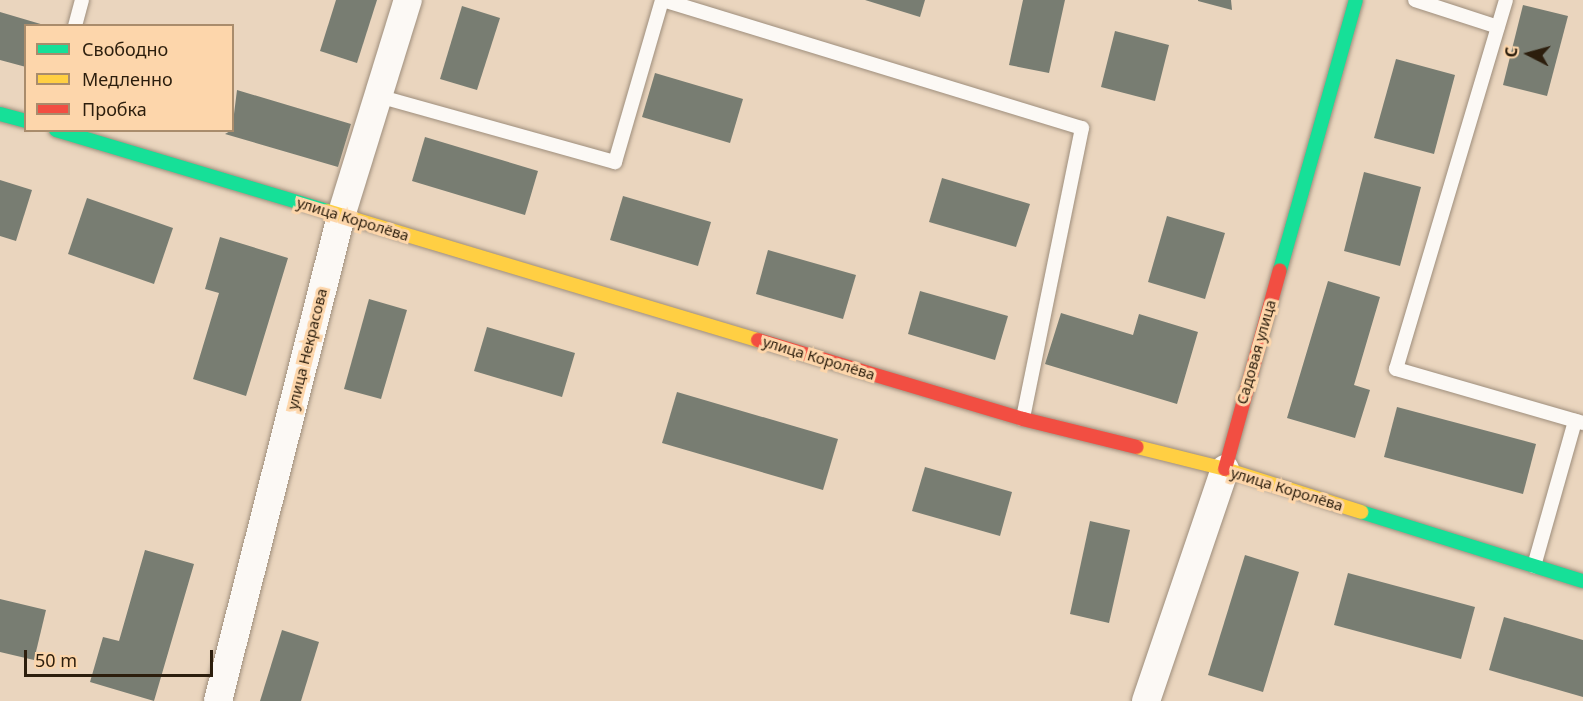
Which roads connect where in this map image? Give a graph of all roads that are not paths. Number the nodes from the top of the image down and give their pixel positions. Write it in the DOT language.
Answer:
graph roads {
  1 [pos="82,0"];
  2 [pos="408,0"];
  3 [pos="662,0"];
  4 [pos="1356,0"];
  5 [pos="1415,0"];
  6 [pos="1506,0"];
  7 [pos="76,24"];
  8 [pos="1498,27"];
  9 [pos="378,96"];
  10 [pos="0,114"];
  11 [pos="24,120"];
  12 [pos="63,132"];
  13 [pos="340,216"];
  14 [pos="1023,419"];
  15 [pos="1579,422"];
  16 [pos="1225,469"];
  17 [pos="1534,566"];
  18 [pos="1583,581"];
  19 [pos="218,701"];
  20 [pos="1146,701"];
  1 -- 7 [label="lane"];
  2 -- 9 [label="street, улица Некрасова"];
  3 -- 9 [label="lane"];
  3 -- 14 [label="lane"];
  4 -- 16 [label="street, Садовая улица"];
  5 -- 8 [label="lane"];
  6 -- 8 [label="lane"];
  8 -- 15 [label="lane"];
  9 -- 13 [label="street, улица Некрасова"];
  10 -- 11 [label="street"];
  12 -- 13 [label="street, улица Королёва"];
  13 -- 14 [label="street, улица Королёва"];
  13 -- 19 [label="street, улица Некрасова"];
  14 -- 16 [label="street, улица Королёва"];
  15 -- 17 [label="lane"];
  16 -- 17 [label="street, улица Королёва"];
  16 -- 20 [label="street, Садовая улица"];
  17 -- 18 [label="street, улица Королёва"];
}
